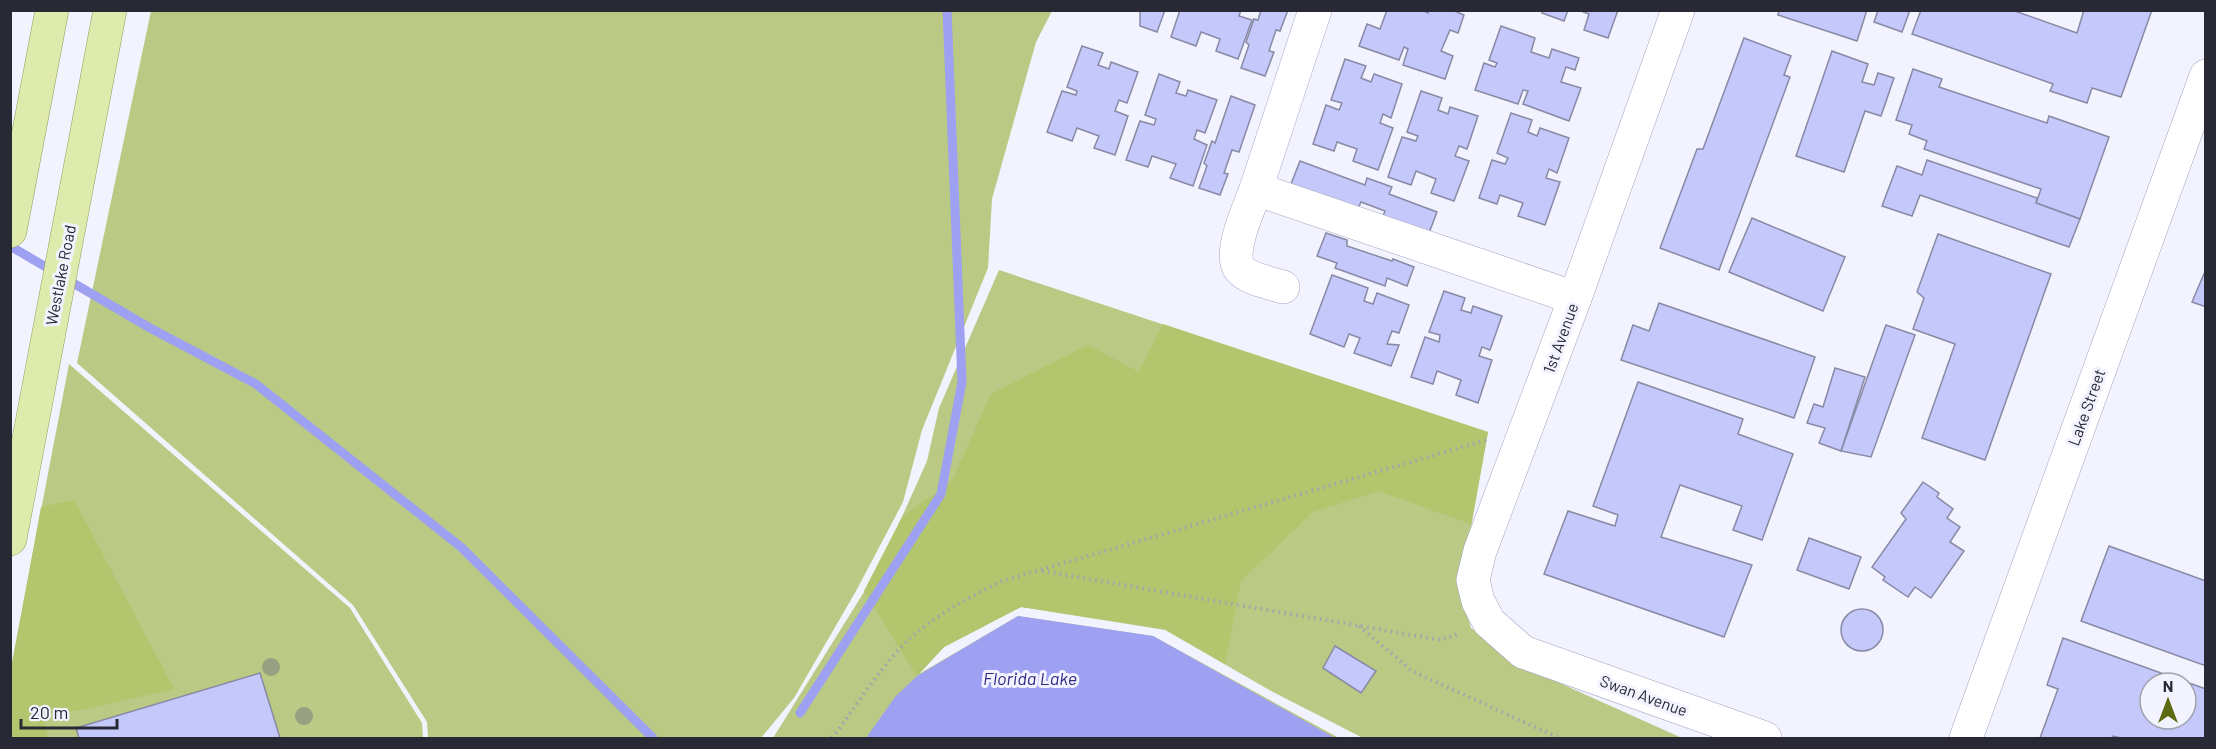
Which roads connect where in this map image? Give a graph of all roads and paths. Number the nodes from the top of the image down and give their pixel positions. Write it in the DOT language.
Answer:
graph roads {
  1 [pos="52,10"];
  2 [pos="110,10"];
  3 [pos="1315,10"];
  4 [pos="1678,10"];
  5 [pos="2205,76"];
  6 [pos="1256,189"];
  7 [pos="10,231"];
  8 [pos="1282,287"];
  9 [pos="1575,298"];
  10 [pos="1527,429"];
  11 [pos="10,539"];
  12 [pos="1039,571"];
  13 [pos="1489,622"];
  14 [pos="1359,625"];
  15 [pos="1522,652"];
  16 [pos="832,738"];
  17 [pos="1559,738"];
  18 [pos="1765,738"];
  19 [pos="1966,738"];
  1 -- 7 [label="main road"];
  2 -- 11 [label="main road, Westlake Road"];
  3 -- 6 [label="street"];
  4 -- 9 [label="street, 1st Avenue"];
  5 -- 19 [label="street, Lake Street"];
  6 -- 8 [label="street"];
  6 -- 9 [label="street"];
  9 -- 10 [label="street, 1st Avenue"];
  10 -- 12 [label="path"];
  10 -- 13 [label="street, 1st Avenue"];
  12 -- 14 [label="path"];
  12 -- 16 [label="path"];
  13 -- 14 [label="path"];
  13 -- 15 [label="street, 1st Avenue"];
  14 -- 17 [label="path"];
  15 -- 18 [label="street, Swan Avenue"];
}
